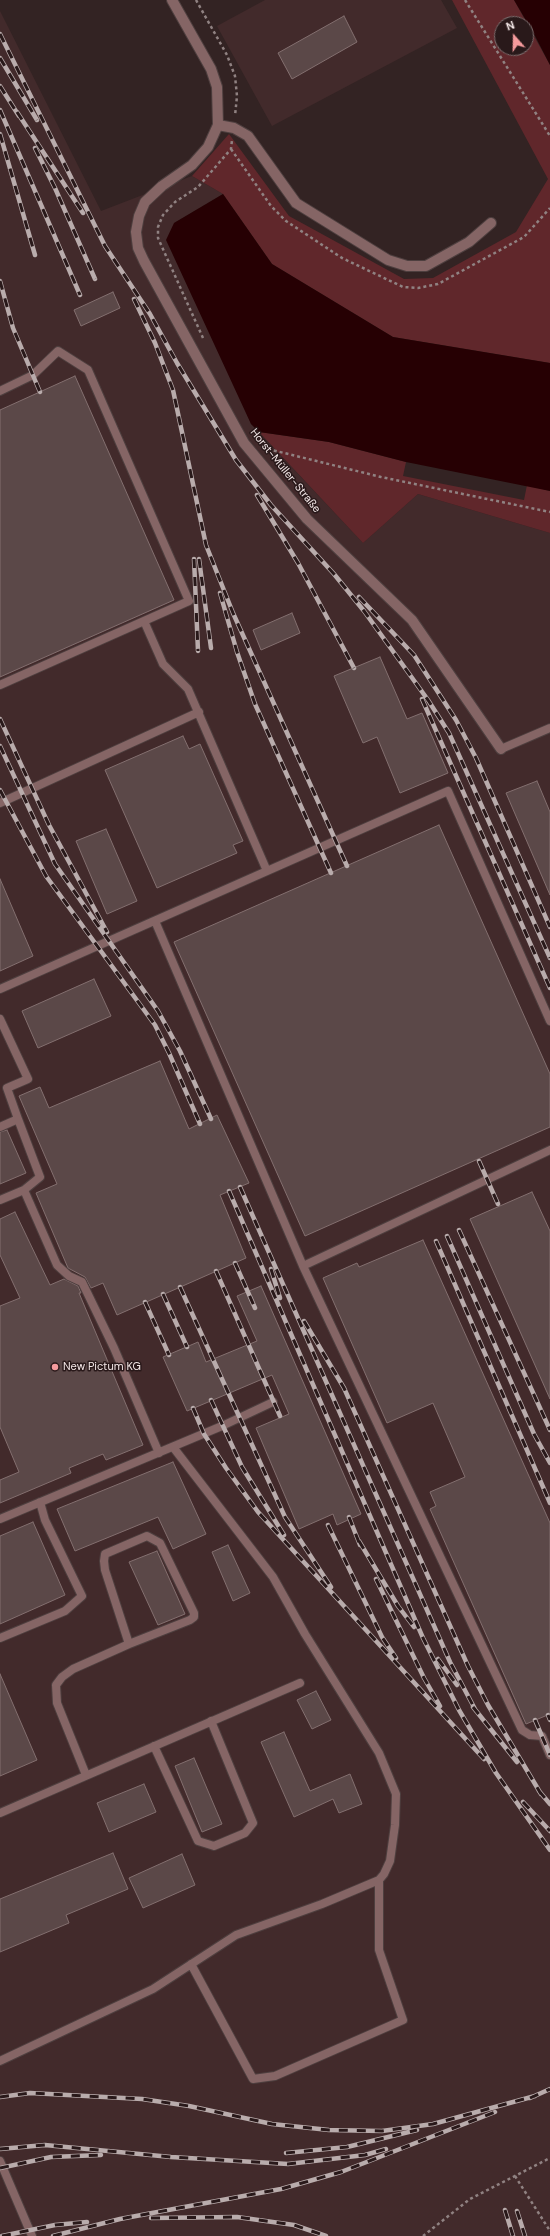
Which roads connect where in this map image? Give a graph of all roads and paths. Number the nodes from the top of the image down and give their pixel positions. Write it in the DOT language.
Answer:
graph roads {
  1 [pos="172,0"];
  2 [pos="465,0"];
  3 [pos="218,125"];
  4 [pos="550,136"];
  5 [pos="231,149"];
  6 [pos="491,223"];
  7 [pos="206,345"];
  8 [pos="0,391"];
  9 [pos="259,441"];
  10 [pos="550,512"];
  11 [pos="144,621"];
  12 [pos="0,686"];
  13 [pos="199,712"];
  14 [pos="550,728"];
  15 [pos="501,749"];
  16 [pos="0,803"];
  17 [pos="267,871"];
  18 [pos="155,921"];
  19 [pos="0,989"];
  20 [pos="0,1019"];
  21 [pos="550,1021"];
  22 [pos="18,1119"];
  23 [pos="0,1127"];
  24 [pos="550,1150"];
  25 [pos="24,1190"];
  26 [pos="0,1200"];
  27 [pos="303,1266"];
  28 [pos="273,1402"];
  29 [pos="173,1447"];
  30 [pos="159,1453"];
  31 [pos="40,1502"];
  32 [pos="0,1519"];
  33 [pos="0,1638"];
  34 [pos="130,1644"];
  35 [pos="300,1683"];
  36 [pos="211,1721"];
  37 [pos="154,1746"];
  38 [pos="550,1755"];
  39 [pos="86,1775"];
  40 [pos="0,1812"];
  41 [pos="378,1880"];
  42 [pos="191,1964"];
  43 [pos="0,2061"];
  44 [pos="550,2158"];
  45 [pos="0,2160"];
  46 [pos="515,2176"];
  47 [pos="550,2231"];
  48 [pos="32,2236"];
  49 [pos="423,2236"];
  1 -- 3 [label="street, Horst-Müller-Straße"];
  2 -- 4 [label="path"];
  3 -- 6 [label="street"];
  3 -- 15 [label="street, Horst-Müller-Straße"];
  5 -- 7 [label="path"];
  8 -- 11 [label="lane"];
  9 -- 10 [label="path"];
  11 -- 12 [label="lane"];
  11 -- 13 [label="lane"];
  13 -- 16 [label="lane"];
  13 -- 17 [label="lane"];
  14 -- 15 [label="lane"];
  17 -- 18 [label="lane"];
  17 -- 21 [label="lane"];
  18 -- 19 [label="lane"];
  18 -- 27 [label="lane"];
  20 -- 22 [label="lane"];
  22 -- 23 [label="lane"];
  22 -- 25 [label="lane"];
  24 -- 27 [label="lane"];
  25 -- 26 [label="lane"];
  25 -- 30 [label="lane"];
  27 -- 38 [label="lane"];
  28 -- 29 [label="lane"];
  29 -- 30 [label="lane"];
  29 -- 41 [label="lane"];
  30 -- 31 [label="lane"];
  31 -- 32 [label="lane"];
  31 -- 33 [label="lane"];
  34 -- 34 [label="lane"];
  34 -- 39 [label="lane"];
  35 -- 36 [label="lane"];
  36 -- 37 [label="lane"];
  36 -- 37 [label="lane"];
  37 -- 39 [label="lane"];
  39 -- 40 [label="lane"];
  41 -- 42 [label="lane"];
  41 -- 42 [label="lane"];
  42 -- 43 [label="lane"];
  44 -- 46 [label="path"];
  45 -- 48 [label="lane"];
  46 -- 47 [label="path"];
  46 -- 49 [label="path"];
}
